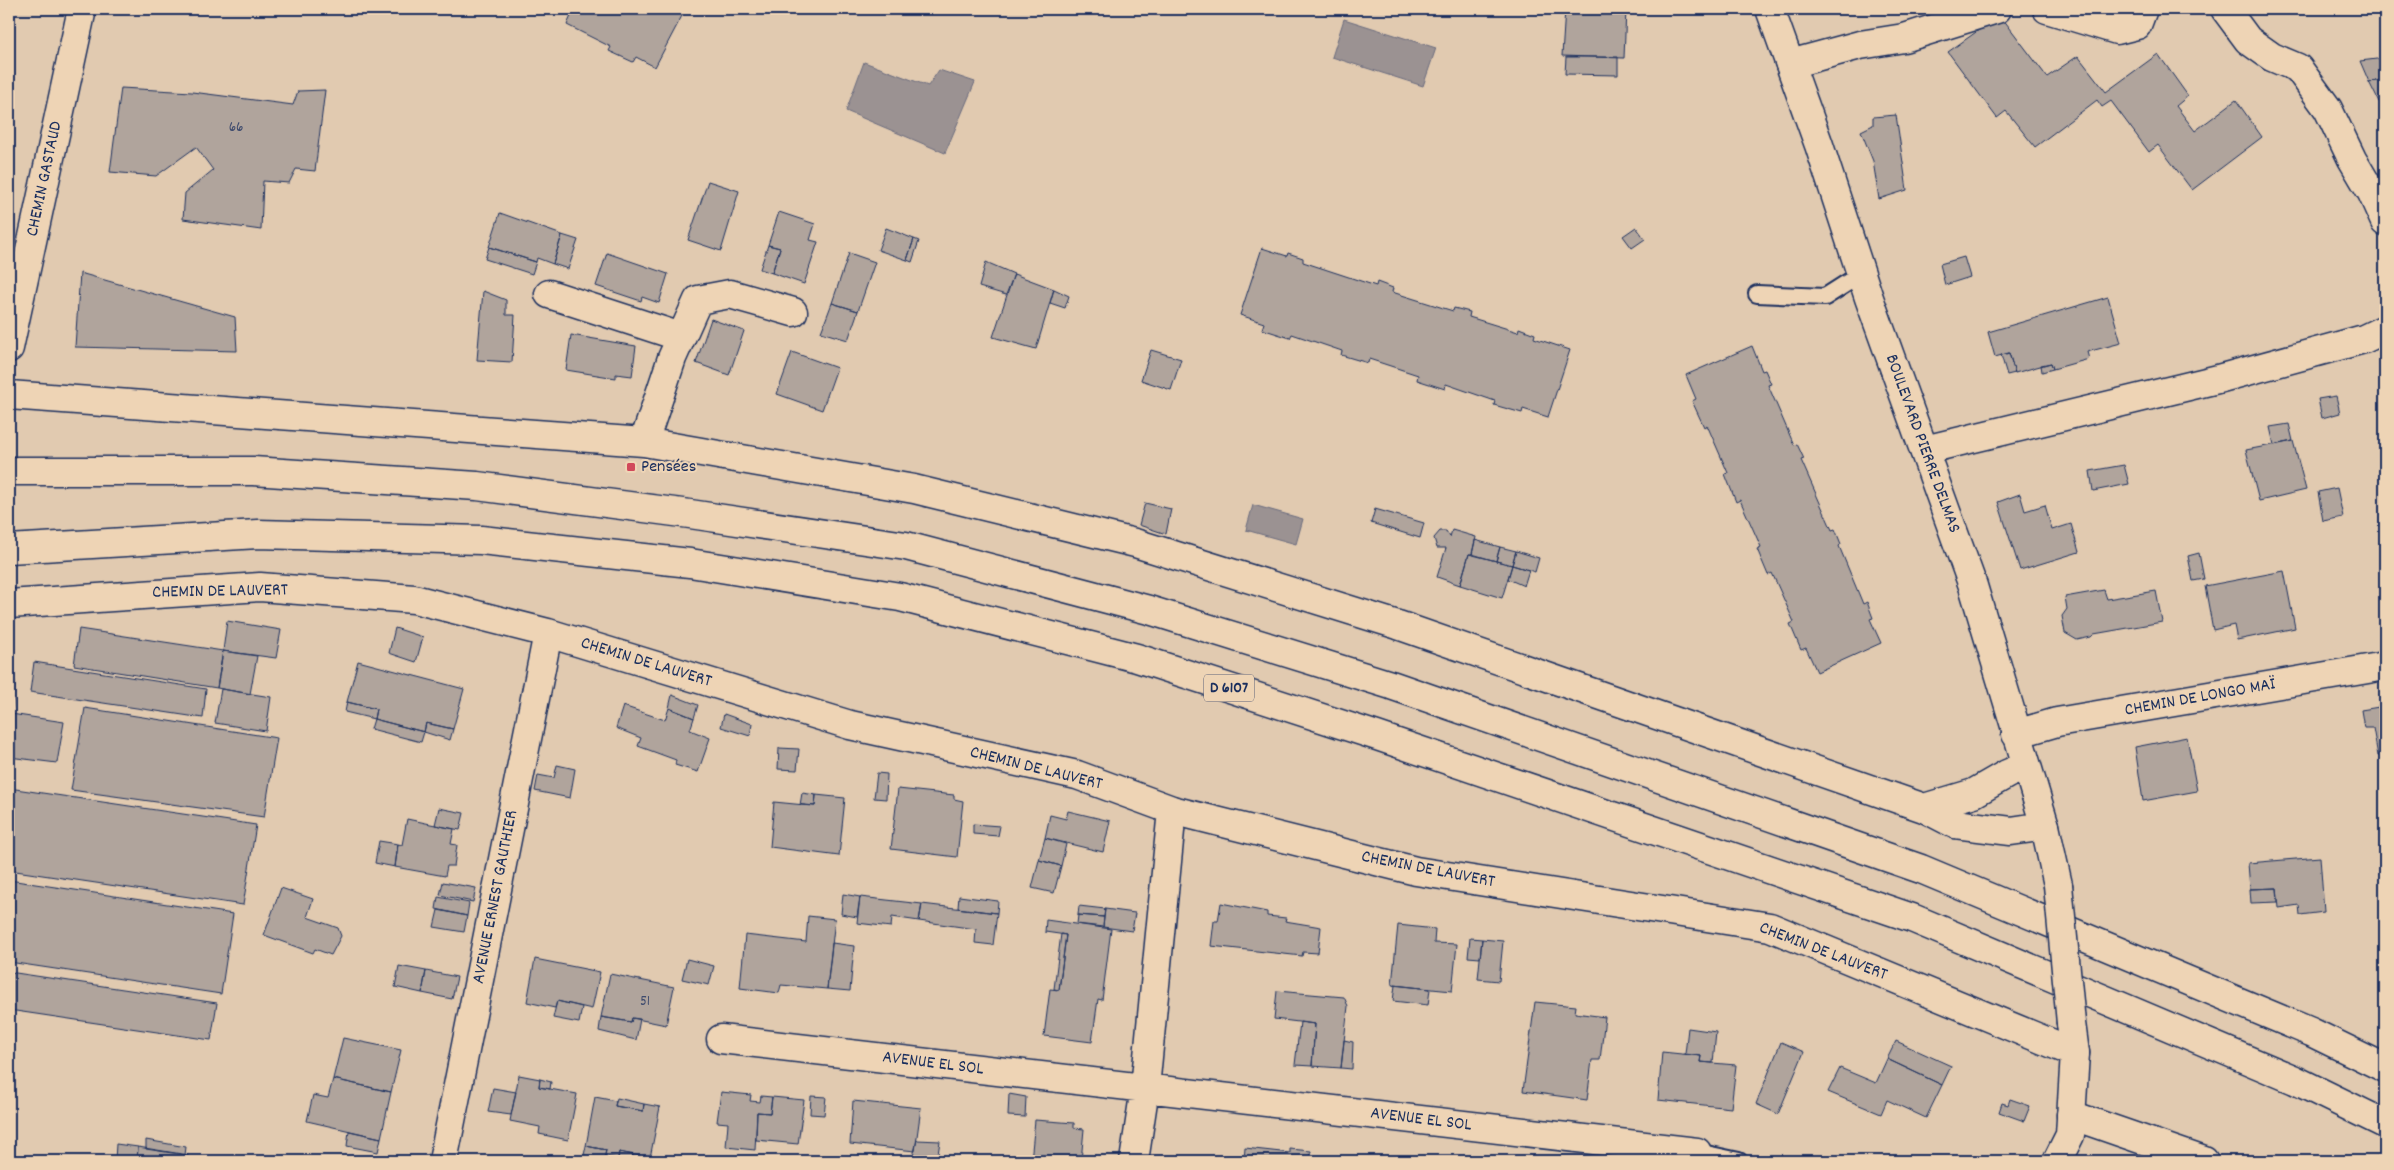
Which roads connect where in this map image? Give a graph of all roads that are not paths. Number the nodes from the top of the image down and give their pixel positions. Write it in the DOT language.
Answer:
graph roads {
  1 [pos="82,9"];
  2 [pos="1770,9"];
  3 [pos="1997,9"];
  4 [pos="2047,9"];
  5 [pos="2143,9"];
  6 [pos="2225,9"];
  7 [pos="1790,64"];
  8 [pos="2385,222"];
  9 [pos="1862,274"];
  10 [pos="549,294"];
  11 [pos="1757,294"];
  12 [pos="793,312"];
  13 [pos="2385,329"];
  14 [pos="681,337"];
  15 [pos="9,348"];
  16 [pos="9,395"];
  17 [pos="644,442"];
  18 [pos="1924,450"];
  19 [pos="9,471"];
  20 [pos="9,549"];
  21 [pos="9,604"];
  22 [pos="548,633"];
  23 [pos="2385,666"];
  24 [pos="2016,734"];
  25 [pos="2026,766"];
  26 [pos="1924,808"];
  27 [pos="1172,810"];
  28 [pos="2045,826"];
  29 [pos="721,1039"];
  30 [pos="2075,1053"];
  31 [pos="2385,1068"];
  32 [pos="1145,1088"];
  33 [pos="2071,1115"];
  34 [pos="2385,1124"];
  35 [pos="1697,1152"];
  36 [pos="443,1161"];
  37 [pos="1134,1161"];
  38 [pos="1739,1161"];
  39 [pos="2057,1161"];
  40 [pos="2204,1161"];
  1 -- 15 [label="main road, CHEMIN GASTAUD"];
  2 -- 7 [label="main road, BOULEVARD PIERRE DELMAS"];
  3 -- 7 [label="main road"];
  4 -- 5 [label="main road"];
  6 -- 8 [label="main road"];
  7 -- 9 [label="main road, BOULEVARD PIERRE DELMAS"];
  9 -- 11 [label="lane"];
  9 -- 18 [label="main road, BOULEVARD PIERRE DELMAS"];
  10 -- 14 [label="main road"];
  12 -- 14 [label="main road"];
  13 -- 18 [label="main road"];
  14 -- 17 [label="main road"];
  16 -- 17 [label="main road"];
  17 -- 26 [label="main road"];
  18 -- 24 [label="main road, BOULEVARD PIERRE DELMAS"];
  19 -- 31 [label="main road"];
  20 -- 34 [label="main road, D 6107"];
  21 -- 22 [label="main road, CHEMIN DE LAUVERT"];
  22 -- 27 [label="main road, CHEMIN DE LAUVERT"];
  22 -- 36 [label="main road, AVENUE ERNEST GAUTHIER"];
  23 -- 24 [label="main road, CHEMIN DE LONGO MAÏ"];
  24 -- 25 [label="main road, BOULEVARD PIERRE DELMAS"];
  25 -- 26 [label="main road"];
  25 -- 28 [label="main road, BOULEVARD PIERRE DELMAS"];
  26 -- 28 [label="main road"];
  27 -- 30 [label="main road, CHEMIN DE LAUVERT"];
  27 -- 32 [label="main road"];
  28 -- 30 [label="main road, BOULEVARD PIERRE DELMAS, bridge"];
  29 -- 32 [label="main road, AVENUE EL SOL"];
  30 -- 33 [label="main road, BOULEVARD PIERRE DELMAS"];
  32 -- 35 [label="main road, AVENUE EL SOL"];
  32 -- 37 [label="main road"];
  33 -- 39 [label="main road, BOULEVARD PIERRE DELMAS"];
  33 -- 40 [label="main road"];
  35 -- 38 [label="lane"];
}
